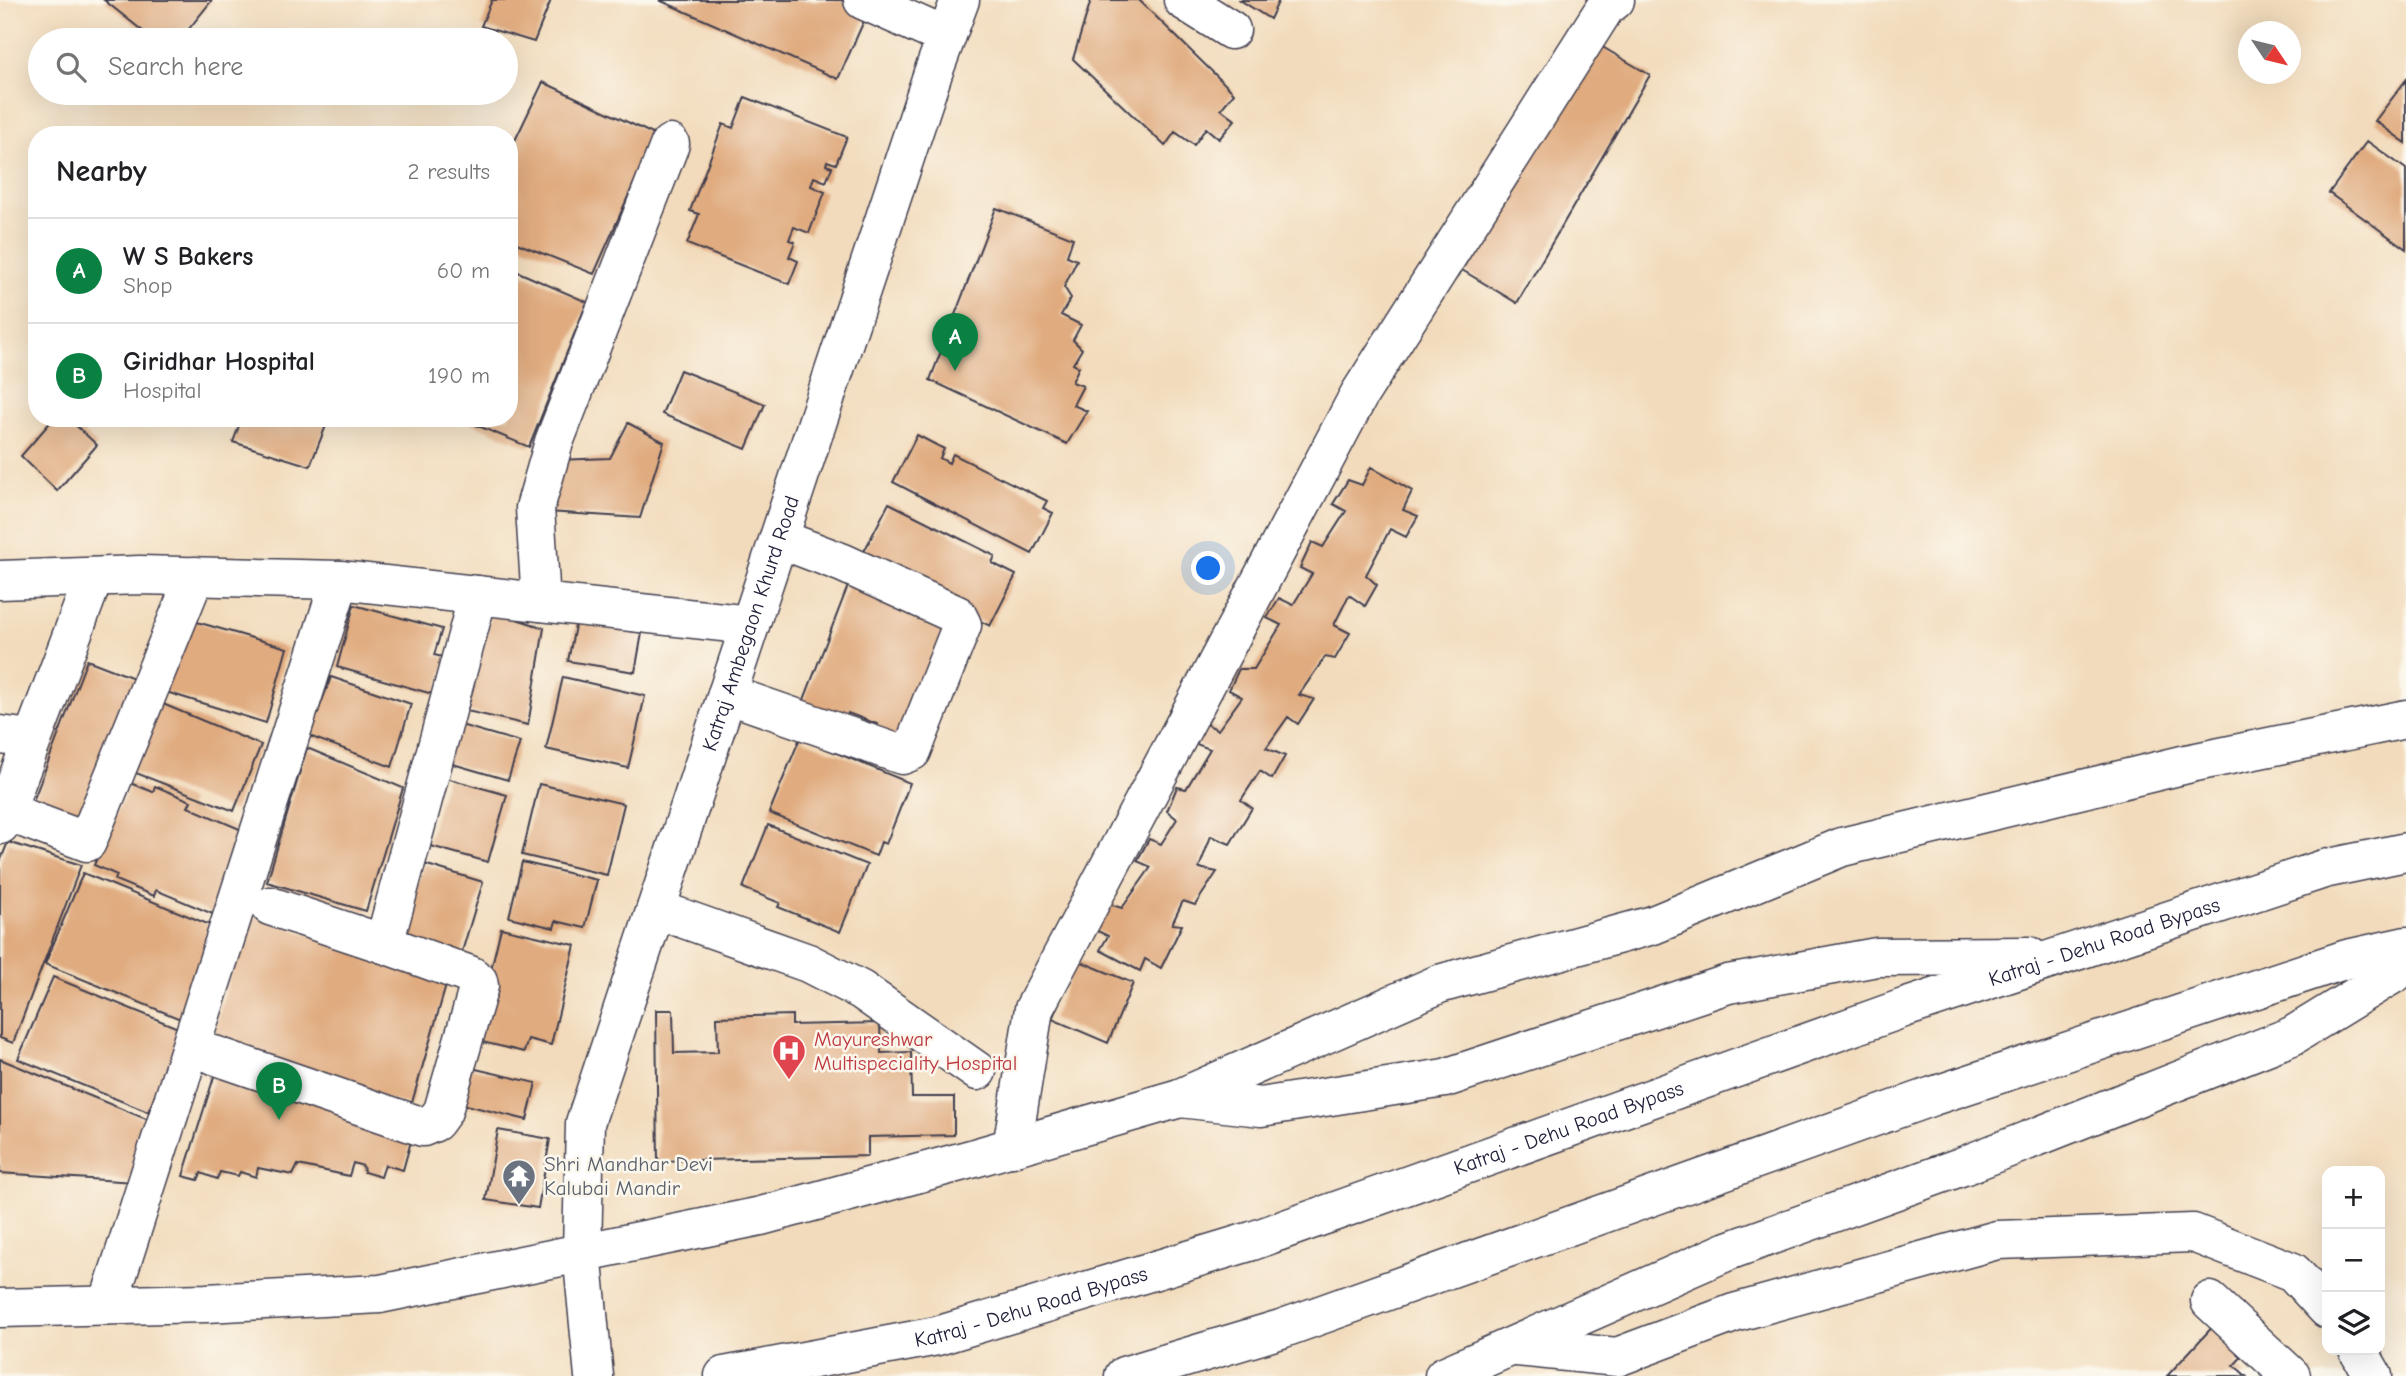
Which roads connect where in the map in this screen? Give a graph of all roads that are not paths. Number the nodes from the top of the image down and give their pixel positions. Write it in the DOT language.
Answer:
graph roads {
  1 [pos="863,0"];
  2 [pos="960,0"];
  3 [pos="1183,0"];
  4 [pos="1615,0"];
  5 [pos="1231,30"];
  6 [pos="946,37"];
  7 [pos="670,144"];
  8 [pos="780,540"];
  9 [pos="11,576"];
  10 [pos="94,576"];
  11 [pos="195,576"];
  12 [pos="340,580"];
  13 [pos="478,595"];
  14 [pos="541,602"];
  15 [pos="750,625"];
  16 [pos="727,694"];
  17 [pos="2406,719"];
  18 [pos="16,737"];
  19 [pos="3,818"];
  20 [pos="2406,852"];
  21 [pos="270,906"];
  22 [pos="656,909"];
  23 [pos="384,944"];
  24 [pos="2406,946"];
  25 [pos="2062,956"];
  26 [pos="2406,966"];
  27 [pos="214,1055"];
  28 [pos="977,1071"];
  29 [pos="1180,1098"];
  30 [pos="1012,1148"];
  31 [pos="582,1252"];
  32 [pos="2210,1301"];
  33 [pos="2322,1304"];
  34 [pos="108,1305"];
  35 [pos="0,1308"];
  36 [pos="1515,1346"];
  37 [pos="2361,1355"];
  38 [pos="594,1376"];
  39 [pos="724,1376"];
  40 [pos="1124,1376"];
  41 [pos="1444,1376"];
  42 [pos="2291,1376"];
  43 [pos="2373,1376"];
  1 -- 6 [label="main road"];
  2 -- 6 [label="main road, Katraj Ambegaon Khurd Road"];
  3 -- 5 [label="main road"];
  4 -- 30 [label="main road"];
  6 -- 8 [label="main road, Katraj Ambegaon Khurd Road"];
  7 -- 14 [label="main road"];
  8 -- 15 [label="main road, Katraj Ambegaon Khurd Road"];
  8 -- 16 [label="main road"];
  9 -- 10 [label="main road"];
  10 -- 11 [label="main road"];
  10 -- 18 [label="main road"];
  11 -- 12 [label="main road"];
  11 -- 19 [label="main road"];
  12 -- 13 [label="main road"];
  12 -- 34 [label="main road"];
  13 -- 14 [label="main road"];
  13 -- 23 [label="main road"];
  14 -- 15 [label="main road"];
  15 -- 16 [label="main road, Katraj Ambegaon Khurd Road"];
  16 -- 22 [label="main road, Katraj Ambegaon Khurd Road"];
  17 -- 29 [label="main road"];
  18 -- 19 [label="main road"];
  20 -- 25 [label="main road, Katraj - Dehu Road Bypass"];
  21 -- 23 [label="main road"];
  22 -- 28 [label="main road"];
  22 -- 31 [label="main road, Katraj Ambegaon Khurd Road"];
  23 -- 27 [label="main road"];
  24 -- 40 [label="main road"];
  25 -- 29 [label="main road"];
  25 -- 39 [label="main road, Katraj - Dehu Road Bypass"];
  26 -- 36 [label="main road"];
  29 -- 30 [label="main road"];
  30 -- 31 [label="main road"];
  31 -- 34 [label="main road"];
  31 -- 38 [label="main road, Katraj Ambegaon Khurd Road"];
  32 -- 42 [label="main road"];
  33 -- 36 [label="main road"];
  34 -- 35 [label="main road"];
  36 -- 41 [label="main road"];
  37 -- 43 [label="main road"];
}
